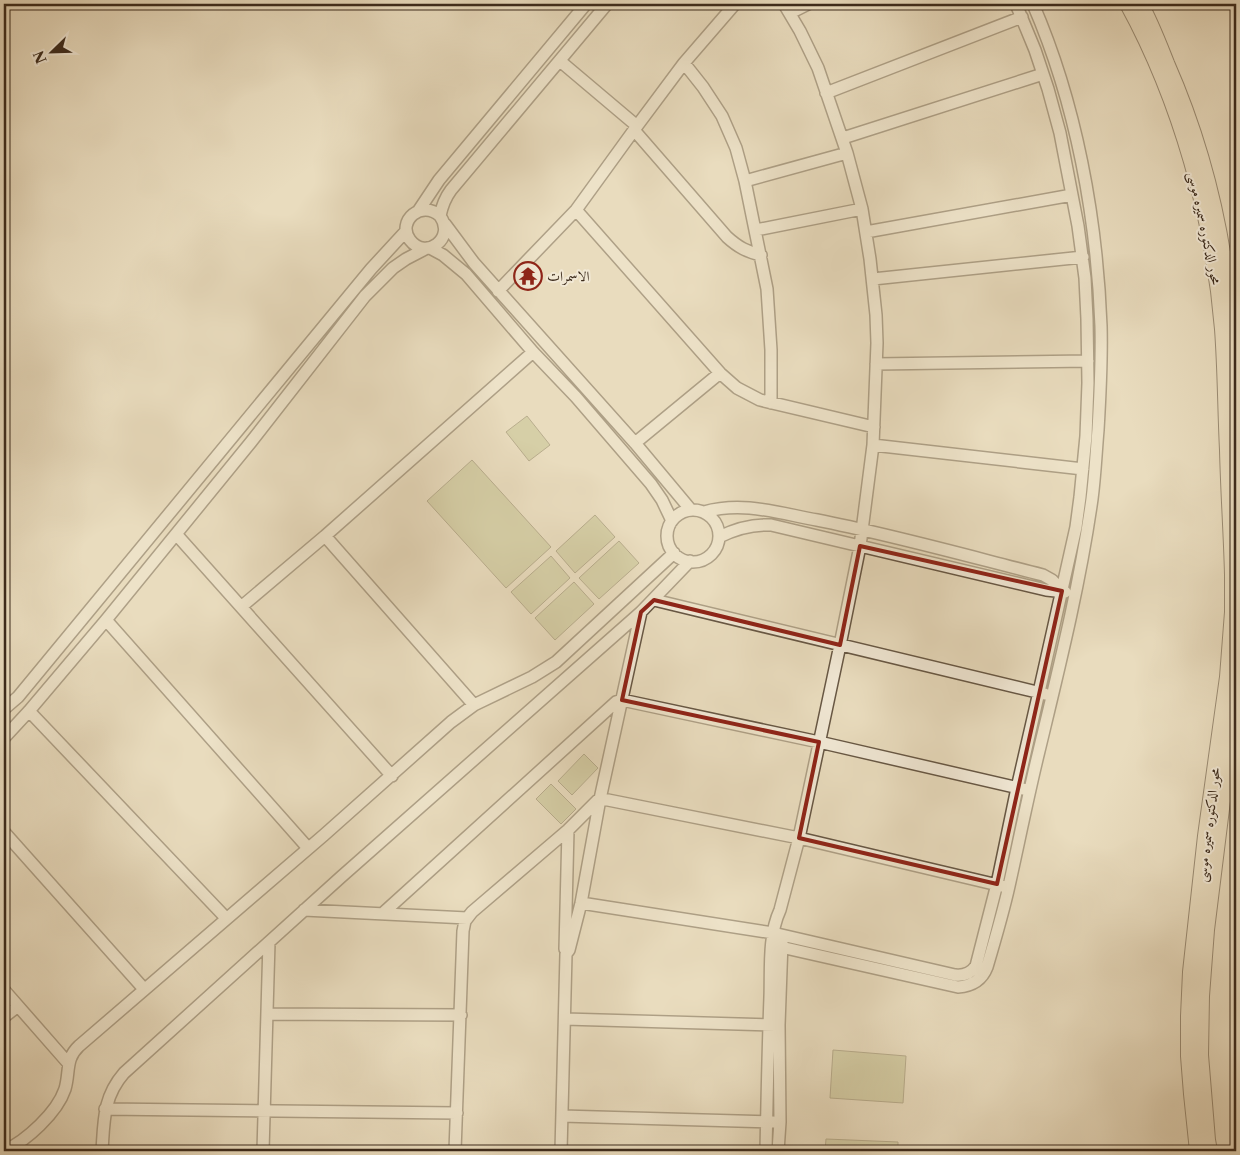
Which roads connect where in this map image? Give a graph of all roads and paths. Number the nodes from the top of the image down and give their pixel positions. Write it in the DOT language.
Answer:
graph roads {
  1 [pos="586,4"];
  2 [pos="607,4"];
  3 [pos="735,4"];
  4 [pos="808,4"];
  5 [pos="1016,4"];
  6 [pos="1033,4"];
  7 [pos="1127,4"];
  8 [pos="1141,4"];
  9 [pos="787,8"];
  10 [pos="1022,18"];
  11 [pos="560,61"];
  12 [pos="684,63"];
  13 [pos="1043,74"];
  14 [pos="826,93"];
  15 [pos="635,128"];
  16 [pos="1074,129"];
  17 [pos="1060,133"];
  18 [pos="843,138"];
  19 [pos="848,153"];
  20 [pos="745,181"];
  21 [pos="1072,195"];
  22 [pos="862,209"];
  23 [pos="419,210"];
  24 [pos="576,210"];
  25 [pos="442,220"];
  26 [pos="756,230"];
  27 [pos="406,231"];
  28 [pos="866,232"];
  29 [pos="428,248"];
  30 [pos="761,255"];
  31 [pos="1083,257"];
  32 [pos="873,279"];
  33 [pos="498,290"];
  34 [pos="532,352"];
  35 [pos="1088,361"];
  36 [pos="876,364"];
  37 [pos="720,373"];
  38 [pos="771,403"];
  39 [pos="874,427"];
  40 [pos="237,432"];
  41 [pos="1236,436"];
  42 [pos="251,442"];
  43 [pos="635,442"];
  44 [pos="873,445"];
  45 [pos="1083,469"];
  46 [pos="691,510"];
  47 [pos="704,512"];
  48 [pos="672,520"];
  49 [pos="1081,528"];
  50 [pos="861,529"];
  51 [pos="176,534"];
  52 [pos="325,536"];
  53 [pos="719,536"];
  54 [pos="860,546"];
  55 [pos="674,553"];
  56 [pos="690,562"];
  57 [pos="1062,592"];
  58 [pos="1075,594"];
  59 [pos="654,600"];
  60 [pos="241,607"];
  61 [pos="641,612"];
  62 [pos="106,620"];
  63 [pos="840,645"];
  64 [pos="1039,692"];
  65 [pos="1052,696"];
  66 [pos="1236,696"];
  67 [pos="622,700"];
  68 [pos="474,705"];
  69 [pos="4,709"];
  70 [pos="29,711"];
  71 [pos="4,738"];
  72 [pos="819,742"];
  73 [pos="392,776"];
  74 [pos="1017,788"];
  75 [pos="1029,791"];
  76 [pos="600,799"];
  77 [pos="568,830"];
  78 [pos="4,832"];
  79 [pos="799,838"];
  80 [pos="308,848"];
  81 [pos="997,884"];
  82 [pos="1009,888"];
  83 [pos="581,903"];
  84 [pos="304,910"];
  85 [pos="382,914"];
  86 [pos="226,918"];
  87 [pos="467,918"];
  88 [pos="777,934"];
  89 [pos="269,942"];
  90 [pos="777,946"];
  91 [pos="566,954"];
  92 [pos="144,989"];
  93 [pos="4,990"];
  94 [pos="18,1006"];
  95 [pos="267,1014"];
  96 [pos="461,1015"];
  97 [pos="4,1017"];
  98 [pos="565,1019"];
  99 [pos="774,1025"];
  100 [pos="68,1063"];
  101 [pos="105,1109"];
  102 [pos="264,1111"];
  103 [pos="456,1113"];
  104 [pos="562,1116"];
  105 [pos="767,1121"];
  106 [pos="780,1122"];
  107 [pos="4,1151"];
  108 [pos="102,1151"];
  109 [pos="263,1151"];
  110 [pos="455,1151"];
  111 [pos="561,1151"];
  112 [pos="766,1151"];
  113 [pos="778,1151"];
  114 [pos="1198,1151"];
  115 [pos="1210,1151"];
  1 -- 23 [label="street"];
  2 -- 11 [label="street"];
  3 -- 12 [label="street"];
  4 -- 9 [label="street"];
  5 -- 10 [label="street"];
  6 -- 16 [label="street"];
  7 -- 114 [label="main road, محور الدكتوره سميره موسى"];
  8 -- 41 [label="main road, محور الدكتوره سميره موسى"];
  9 -- 14 [label="street"];
  10 -- 13 [label="street"];
  10 -- 14 [label="street"];
  11 -- 15 [label="street"];
  11 -- 25 [label="street"];
  12 -- 15 [label="street"];
  12 -- 20 [label="street"];
  13 -- 17 [label="street"];
  13 -- 18 [label="street"];
  14 -- 18 [label="street"];
  15 -- 24 [label="street"];
  15 -- 30 [label="street"];
  16 -- 17 [label="street"];
  16 -- 49 [label="street"];
  17 -- 21 [label="street"];
  18 -- 19 [label="street"];
  19 -- 20 [label="street"];
  19 -- 22 [label="street"];
  20 -- 26 [label="street"];
  21 -- 28 [label="street"];
  21 -- 31 [label="street"];
  22 -- 26 [label="street"];
  22 -- 28 [label="street"];
  23 -- 25 [label="street"];
  23 -- 27 [label="street"];
  24 -- 33 [label="street"];
  24 -- 37 [label="street"];
  25 -- 29 [label="street"];
  25 -- 33 [label="street"];
  26 -- 30 [label="street"];
  27 -- 29 [label="street"];
  27 -- 40 [label="street"];
  28 -- 32 [label="street"];
  29 -- 34 [label="street"];
  29 -- 42 [label="street"];
  30 -- 38 [label="street"];
  31 -- 32 [label="street"];
  31 -- 35 [label="street"];
  32 -- 36 [label="street"];
  33 -- 43 [label="street"];
  34 -- 48 [label="street"];
  34 -- 52 [label="street"];
  35 -- 36 [label="street"];
  35 -- 45 [label="street"];
  36 -- 39 [label="street"];
  37 -- 38 [label="street"];
  37 -- 43 [label="street"];
  38 -- 39 [label="street"];
  39 -- 44 [label="street"];
  40 -- 42 [label="street"];
  40 -- 69 [label="street"];
  42 -- 51 [label="street"];
  43 -- 46 [label="street"];
  44 -- 45 [label="street"];
  44 -- 50 [label="street"];
  45 -- 49 [label="street"];
  46 -- 47 [label="street"];
  46 -- 48 [label="street"];
  47 -- 50 [label="street"];
  47 -- 53 [label="street"];
  48 -- 55 [label="street"];
  49 -- 57 [label="street"];
  49 -- 58 [label="street"];
  50 -- 54 [label="street"];
  50 -- 57 [label="street"];
  51 -- 60 [label="street"];
  51 -- 62 [label="street"];
  52 -- 60 [label="street"];
  52 -- 68 [label="street"];
  53 -- 54 [label="street"];
  53 -- 56 [label="street"];
  54 -- 57 [label="street"];
  54 -- 63 [label="street"];
  55 -- 56 [label="street"];
  55 -- 68 [label="street"];
  56 -- 59 [label="street"];
  57 -- 58 [label="street"];
  57 -- 64 [label="street"];
  58 -- 65 [label="street"];
  59 -- 61 [label="street"];
  59 -- 63 [label="street"];
  60 -- 73 [label="street"];
  61 -- 67 [label="street"];
  61 -- 84 [label="street"];
  62 -- 70 [label="street"];
  62 -- 80 [label="street"];
  63 -- 64 [label="street"];
  63 -- 72 [label="street"];
  64 -- 65 [label="street"];
  64 -- 74 [label="street"];
  65 -- 75 [label="street"];
  66 -- 115 [label="main road, محور الدكتوره سميره موسى"];
  67 -- 72 [label="street"];
  67 -- 76 [label="street"];
  67 -- 85 [label="street"];
  68 -- 73 [label="street"];
  70 -- 71 [label="street"];
  70 -- 86 [label="street"];
  72 -- 74 [label="street"];
  72 -- 79 [label="street"];
  73 -- 80 [label="street"];
  74 -- 75 [label="street"];
  74 -- 81 [label="street"];
  75 -- 82 [label="street"];
  76 -- 77 [label="street"];
  76 -- 79 [label="street"];
  76 -- 83 [label="street"];
  77 -- 87 [label="street"];
  77 -- 91 [label="street"];
  78 -- 92 [label="street"];
  79 -- 81 [label="street"];
  79 -- 88 [label="street"];
  80 -- 86 [label="street"];
  81 -- 82 [label="street"];
  81 -- 88 [label="street"];
  82 -- 90 [label="street"];
  83 -- 88 [label="street"];
  83 -- 91 [label="street"];
  84 -- 85 [label="street"];
  84 -- 89 [label="street"];
  85 -- 87 [label="street"];
  86 -- 92 [label="street"];
  87 -- 96 [label="street"];
  88 -- 90 [label="street"];
  89 -- 95 [label="street"];
  89 -- 101 [label="street"];
  90 -- 99 [label="street"];
  91 -- 98 [label="street"];
  92 -- 100 [label="street"];
  93 -- 94 [label="street"];
  94 -- 97 [label="street"];
  94 -- 100 [label="street"];
  95 -- 96 [label="street"];
  95 -- 102 [label="street"];
  96 -- 103 [label="street"];
  98 -- 99 [label="street"];
  98 -- 104 [label="street"];
  99 -- 105 [label="street"];
  99 -- 106 [label="street"];
  100 -- 107 [label="street"];
  101 -- 102 [label="street"];
  101 -- 108 [label="street"];
  102 -- 103 [label="street"];
  102 -- 109 [label="street"];
  103 -- 110 [label="street"];
  104 -- 105 [label="street"];
  104 -- 111 [label="street"];
  105 -- 106 [label="street"];
  105 -- 112 [label="street"];
  106 -- 113 [label="street"];
}
